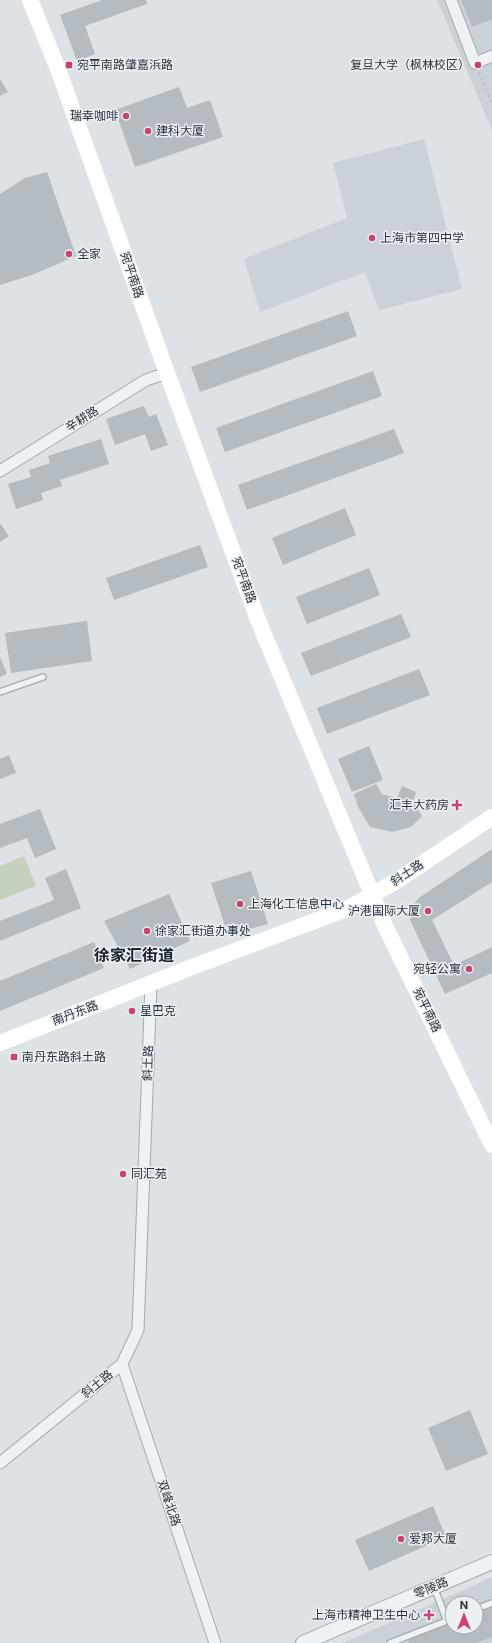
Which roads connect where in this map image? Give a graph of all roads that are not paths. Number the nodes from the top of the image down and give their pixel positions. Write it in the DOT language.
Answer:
graph roads {
  1 [pos="30,0"];
  2 [pos="451,0"];
  3 [pos="492,56"];
  4 [pos="167,373"];
  5 [pos="0,471"];
  6 [pos="43,677"];
  7 [pos="0,692"];
  8 [pos="492,816"];
  9 [pos="372,894"];
  10 [pos="151,984"];
  11 [pos="0,1043"];
  12 [pos="492,1145"];
  13 [pos="122,1364"];
  14 [pos="0,1463"];
  15 [pos="492,1562"];
  16 [pos="434,1587"];
  17 [pos="444,1608"];
  18 [pos="444,1622"];
  19 [pos="215,1643"];
  20 [pos="303,1643"];
  21 [pos="390,1643"];
  1 -- 4 [label="main road, 宛平南路"];
  2 -- 3 [label="street"];
  4 -- 5 [label="street, 辛耕路"];
  4 -- 9 [label="main road, 宛平南路"];
  6 -- 7 [label="lane"];
  8 -- 9 [label="main road, 斜土路"];
  9 -- 10 [label="main road, 斜土路"];
  9 -- 12 [label="main road, 宛平南路"];
  10 -- 11 [label="main road, 南丹东路"];
  10 -- 13 [label="street, 斜土路"];
  13 -- 14 [label="street, 斜土路"];
  13 -- 19 [label="street, 双峰北路"];
  15 -- 16 [label="street, 零陵路"];
  16 -- 17 [label="lane"];
  16 -- 20 [label="street, 零陵路"];
  18 -- 21 [label="lane"];
}
